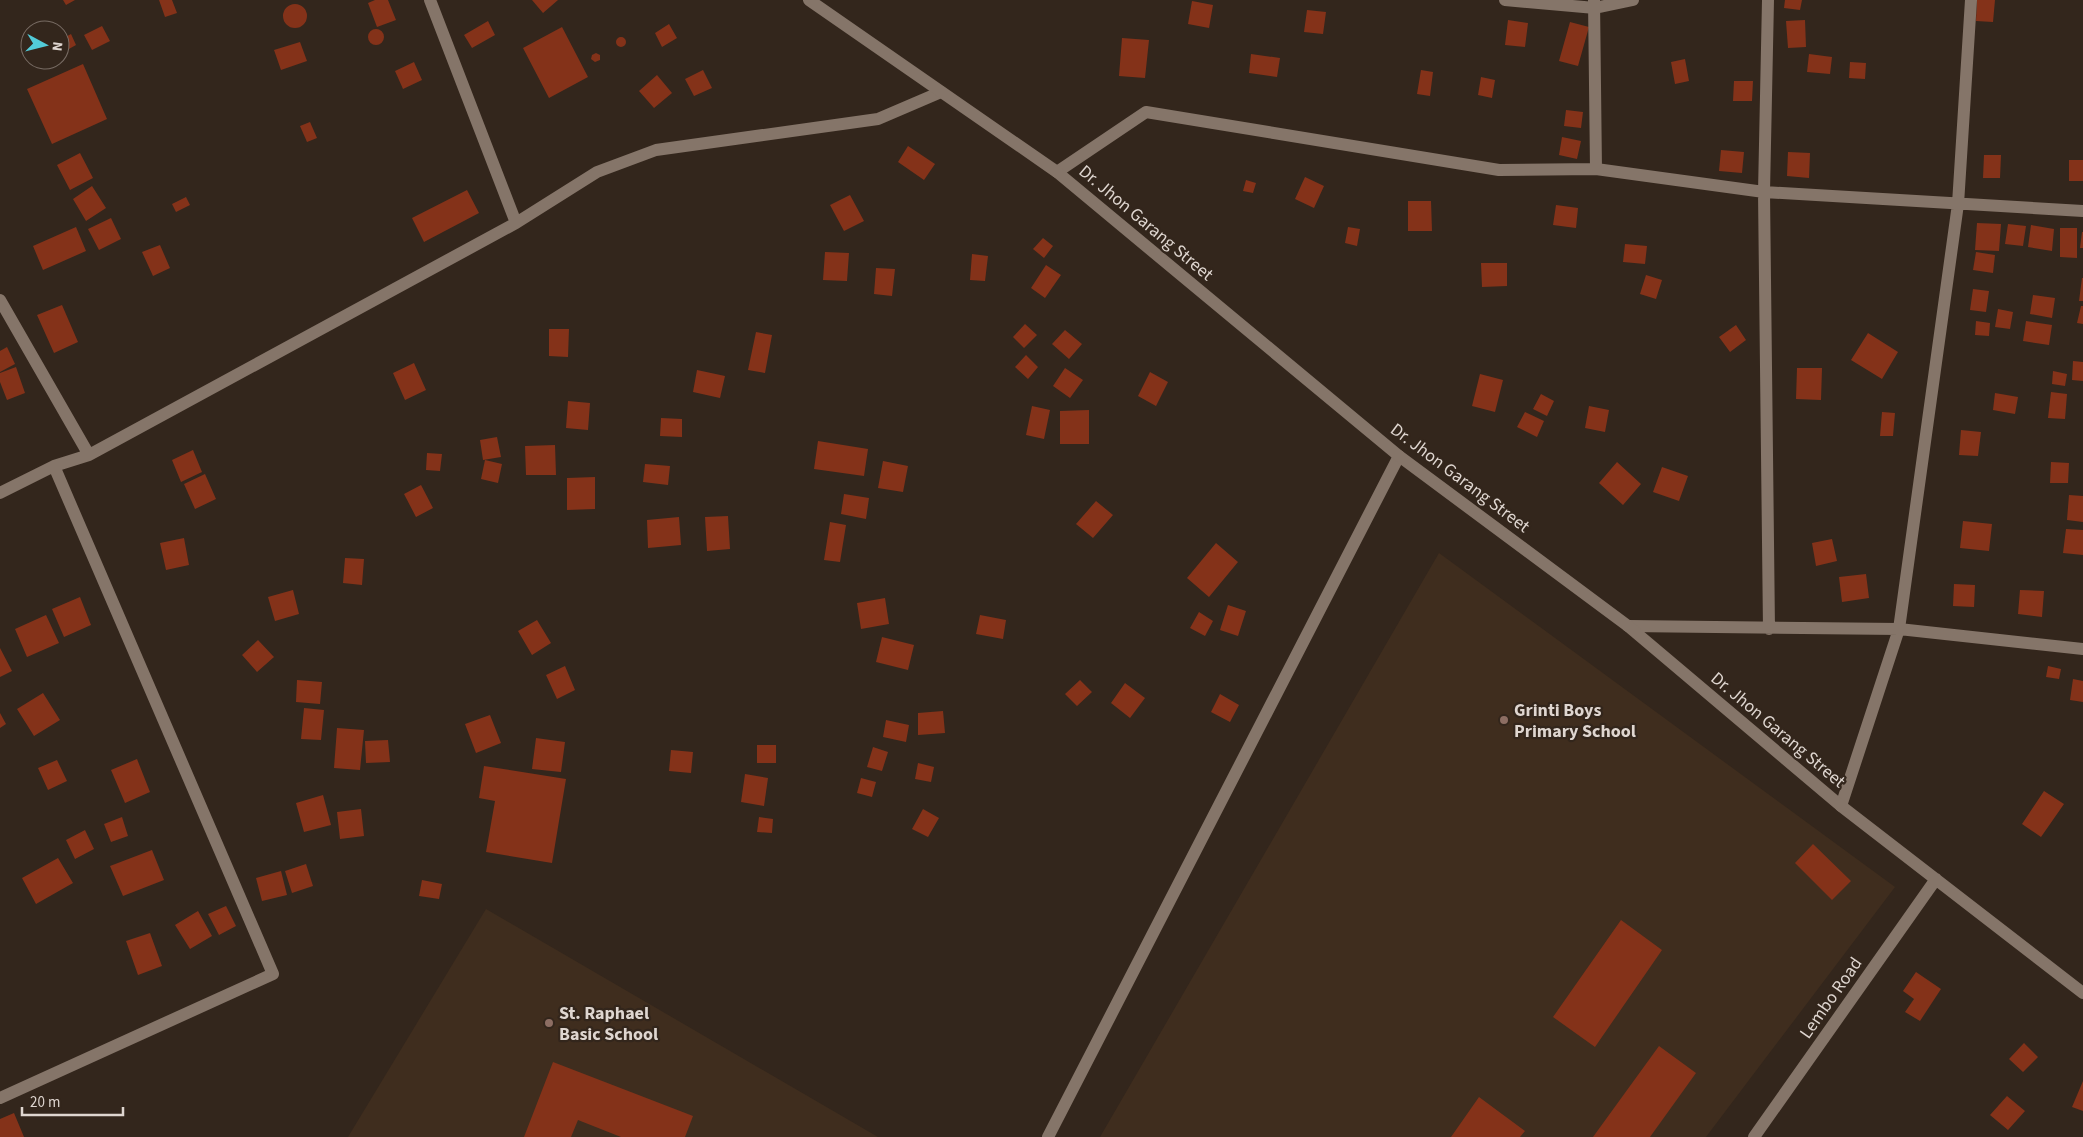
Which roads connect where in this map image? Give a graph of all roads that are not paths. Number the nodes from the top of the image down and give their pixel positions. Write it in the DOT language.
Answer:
graph roads {
  1 [pos="430,0"];
  2 [pos="809,0"];
  3 [pos="1505,0"];
  4 [pos="1633,0"];
  5 [pos="1768,0"];
  6 [pos="1971,0"];
  7 [pos="1594,4"];
  8 [pos="941,92"];
  9 [pos="1596,169"];
  10 [pos="1056,172"];
  11 [pos="1764,192"];
  12 [pos="1958,204"];
  13 [pos="2083,211"];
  14 [pos="516,223"];
  15 [pos="0,300"];
  16 [pos="89,455"];
  17 [pos="1399,456"];
  18 [pos="54,466"];
  19 [pos="0,493"];
  20 [pos="1628,626"];
  21 [pos="1769,629"];
  22 [pos="1899,630"];
  23 [pos="2083,649"];
  24 [pos="1841,806"];
  25 [pos="1936,879"];
  26 [pos="2083,993"];
  27 [pos="0,1098"];
  28 [pos="1048,1137"];
  29 [pos="1754,1137"];
  1 -- 14 [label="street"];
  2 -- 8 [label="street, Dr. Jhon Garang Street"];
  3 -- 7 [label="street"];
  4 -- 7 [label="street"];
  5 -- 11 [label="street"];
  6 -- 12 [label="street"];
  7 -- 9 [label="street"];
  8 -- 10 [label="street, Dr. Jhon Garang Street"];
  8 -- 14 [label="street"];
  9 -- 10 [label="street"];
  9 -- 11 [label="street"];
  10 -- 17 [label="street, Dr. Jhon Garang Street"];
  11 -- 12 [label="street"];
  11 -- 21 [label="street"];
  12 -- 13 [label="street"];
  12 -- 22 [label="street"];
  14 -- 16 [label="street"];
  15 -- 16 [label="street"];
  16 -- 18 [label="street"];
  17 -- 20 [label="street, Dr. Jhon Garang Street"];
  17 -- 28 [label="street"];
  18 -- 19 [label="street"];
  18 -- 27 [label="street"];
  20 -- 21 [label="street"];
  20 -- 24 [label="street, Dr. Jhon Garang Street"];
  21 -- 22 [label="street"];
  22 -- 23 [label="street"];
  22 -- 24 [label="street"];
  24 -- 25 [label="street, Dr. Jhon Garang Street"];
  25 -- 26 [label="street, Dr. Jhon Garang Street"];
  25 -- 29 [label="street, Lembo Road"];
}
